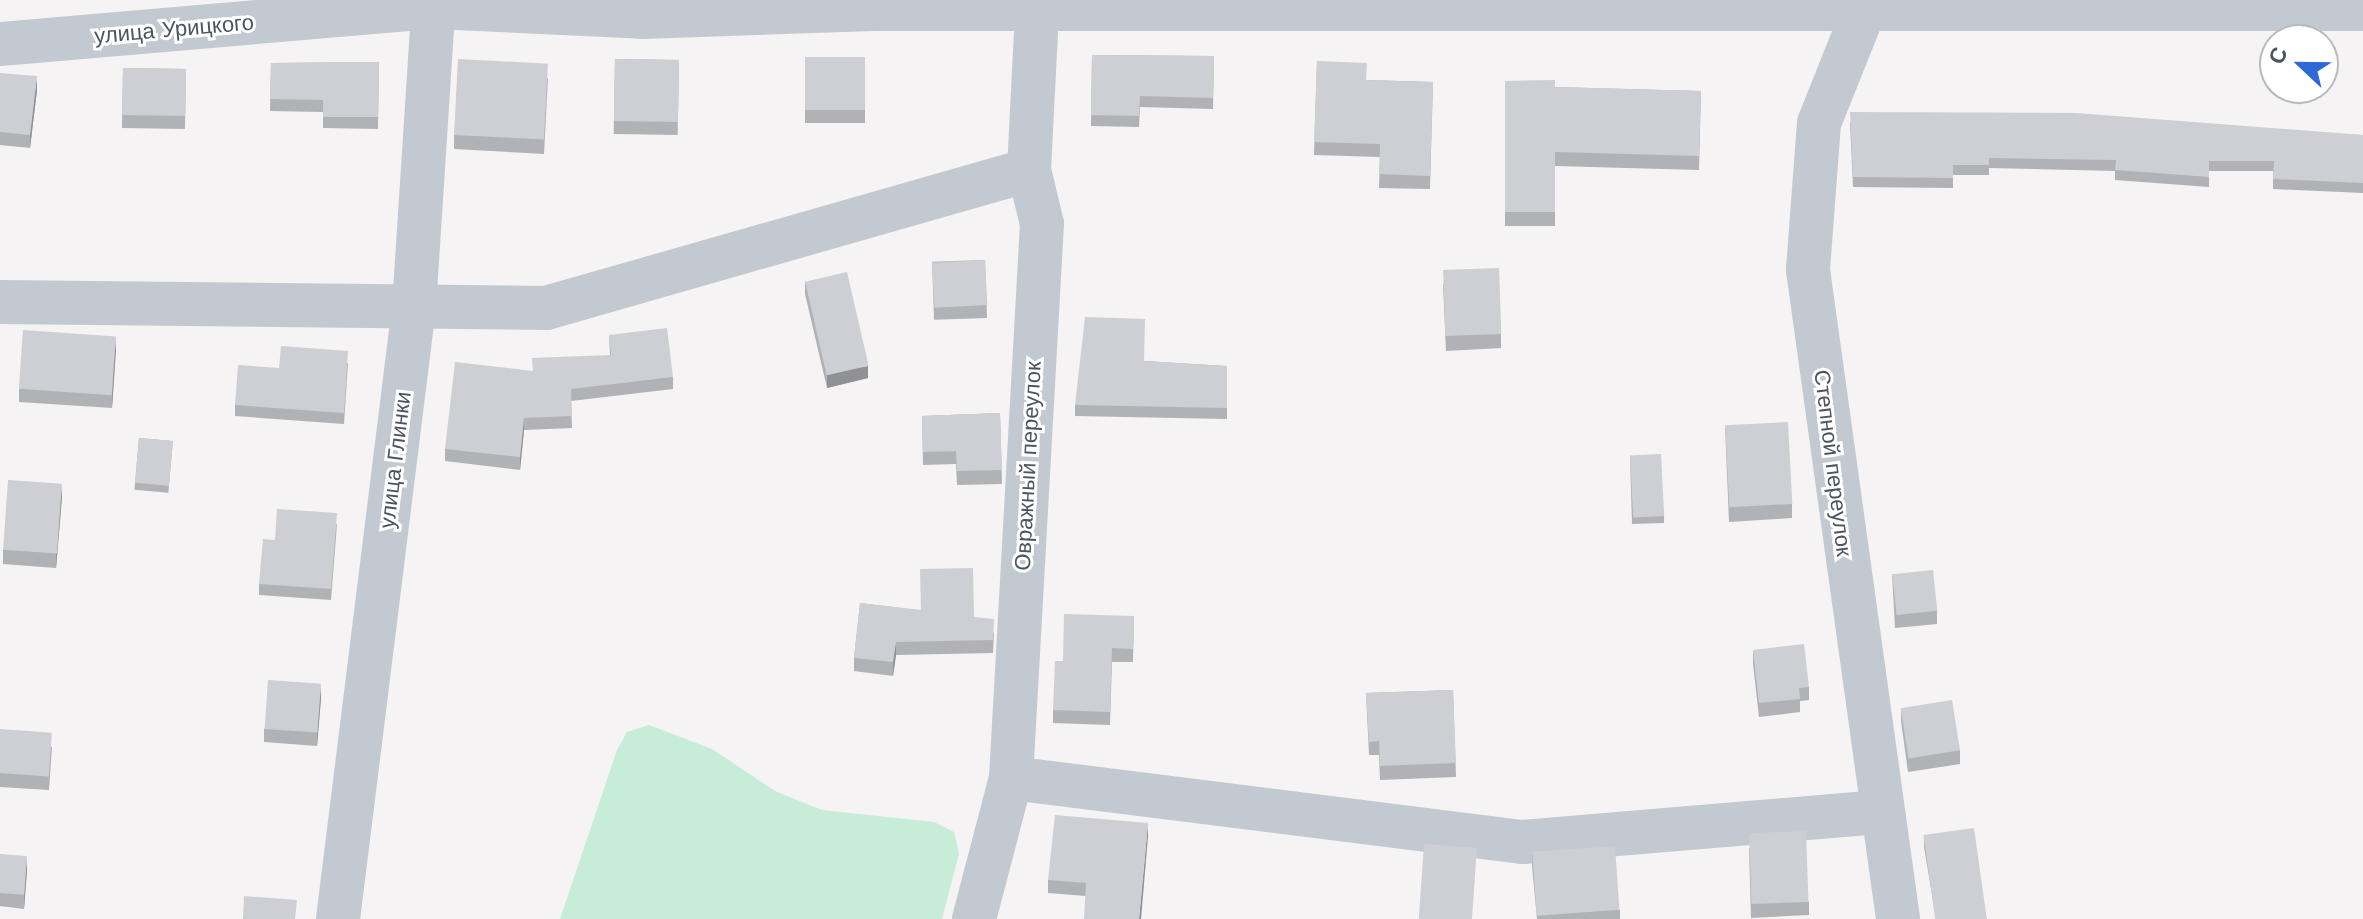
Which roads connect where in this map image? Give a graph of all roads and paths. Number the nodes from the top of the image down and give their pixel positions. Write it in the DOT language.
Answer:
graph roads {
  1 [pos="434,3"];
  2 [pos="866,5"];
  3 [pos="2363,9"];
  4 [pos="1037,11"];
  5 [pos="1863,13"];
  6 [pos="0,44"];
  7 [pos="1029,170"];
  8 [pos="0,302"];
  9 [pos="414,307"];
  10 [pos="1011,778"];
  11 [pos="1880,812"];
  12 [pos="338,919"];
  13 [pos="974,919"];
  14 [pos="1898,919"];
  1 -- 2 [label="street, улица Урицкого"];
  1 -- 6 [label="street, улица Урицкого"];
  1 -- 9 [label="street, улица Глинки"];
  2 -- 4 [label="street, улица Урицкого"];
  3 -- 5 [label="street, улица Урицкого"];
  4 -- 5 [label="street, улица Урицкого"];
  4 -- 7 [label="street, Овражный переулок"];
  5 -- 11 [label="street, Степной переулок"];
  7 -- 9 [label="street"];
  7 -- 10 [label="street, Овражный переулок"];
  8 -- 9 [label="street"];
  9 -- 12 [label="street, улица Глинки"];
  10 -- 11 [label="street"];
  10 -- 13 [label="street, Овражный переулок"];
  11 -- 14 [label="street, Степной переулок"];
}
